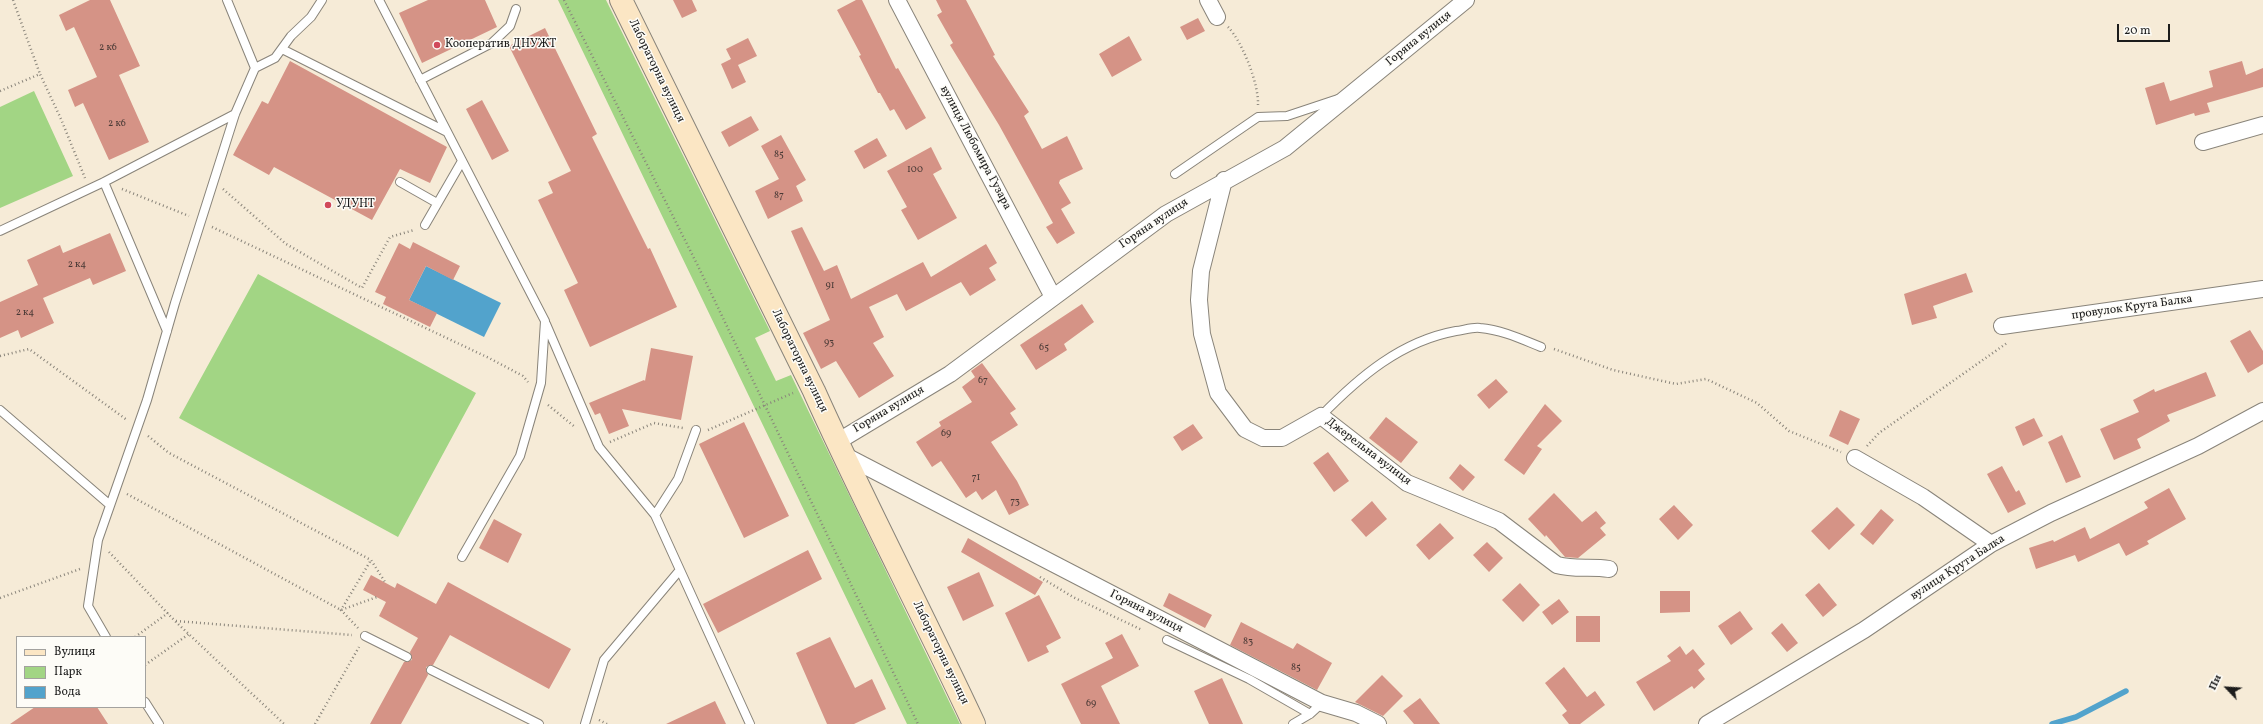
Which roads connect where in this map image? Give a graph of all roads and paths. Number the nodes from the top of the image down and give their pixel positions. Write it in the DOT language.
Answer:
graph roads {
  1 [pos="13,0"];
  2 [pos="226,0"];
  3 [pos="322,0"];
  4 [pos="379,0"];
  5 [pos="564,0"];
  6 [pos="621,0"];
  7 [pos="897,0"];
  8 [pos="1208,0"];
  9 [pos="1466,0"];
  10 [pos="516,9"];
  11 [pos="1217,17"];
  12 [pos="282,49"];
  13 [pos="255,68"];
  14 [pos="40,74"];
  15 [pos="420,80"];
  16 [pos="0,91"];
  17 [pos="1349,95"];
  18 [pos="235,114"];
  19 [pos="1258,117"];
  20 [pos="2263,125"];
  21 [pos="447,132"];
  22 [pos="2203,142"];
  23 [pos="462,161"];
  24 [pos="1175,174"];
  25 [pos="1224,180"];
  26 [pos="214,181"];
  27 [pos="104,182"];
  28 [pos="400,182"];
  29 [pos="90,189"];
  30 [pos="438,203"];
  31 [pos="202,222"];
  32 [pos="425,225"];
  33 [pos="0,231"];
  34 [pos="2263,290"];
  35 [pos="1054,297"];
  36 [pos="545,321"];
  37 [pos="2002,326"];
  38 [pos="167,331"];
  39 [pos="2013,339"];
  40 [pos="1541,347"];
  41 [pos="0,356"];
  42 [pos="537,396"];
  43 [pos="788,396"];
  44 [pos="764,406"];
  45 [pos="0,410"];
  46 [pos="2263,410"];
  47 [pos="1321,416"];
  48 [pos="138,428"];
  49 [pos="577,428"];
  50 [pos="696,430"];
  51 [pos="599,447"];
  52 [pos="839,448"];
  53 [pos="1855,458"];
  54 [pos="115,488"];
  55 [pos="110,505"];
  56 [pos="655,515"];
  57 [pos="98,540"];
  58 [pos="1991,544"];
  59 [pos="462,557"];
  60 [pos="371,560"];
  61 [pos="94,563"];
  62 [pos="1609,569"];
  63 [pos="679,571"];
  64 [pos="385,582"];
  65 [pos="377,597"];
  66 [pos="0,598"];
  67 [pos="342,610"];
  68 [pos="168,613"];
  69 [pos="175,621"];
  70 [pos="189,634"];
  71 [pos="105,636"];
  72 [pos="136,636"];
  73 [pos="365,636"];
  74 [pos="1166,640"];
  75 [pos="407,657"];
  76 [pos="146,663"];
  77 [pos="431,670"];
  78 [pos="1322,703"];
  79 [pos="146,704"];
  80 [pos="1310,714"];
  81 [pos="603,720"];
  82 [pos="159,724"];
  83 [pos="284,724"];
  84 [pos="315,724"];
  85 [pos="539,724"];
  86 [pos="585,724"];
  87 [pos="607,724"];
  88 [pos="750,724"];
  89 [pos="918,724"];
  90 [pos="974,724"];
  91 [pos="1293,724"];
  92 [pos="1378,724"];
  93 [pos="1707,724"];
  1 -- 14 [label="path"];
  2 -- 13 [label="lane"];
  3 -- 12 [label="lane"];
  4 -- 15 [label="lane"];
  5 -- 44 [label="path"];
  6 -- 52 [label="main road, Лабораторна вулиця"];
  7 -- 35 [label="street, вулиця Любомира Гузара"];
  8 -- 11 [label="street"];
  9 -- 17 [label="street, Горяна вулиця"];
  10 -- 15 [label="lane"];
  11 -- 19 [label="path"];
  12 -- 13 [label="lane"];
  12 -- 21 [label="lane"];
  13 -- 18 [label="lane"];
  14 -- 16 [label="path"];
  14 -- 29 [label="path"];
  15 -- 21 [label="lane"];
  17 -- 19 [label="lane"];
  17 -- 25 [label="street, Горяна вулиця"];
  18 -- 26 [label="lane"];
  18 -- 27 [label="lane"];
  19 -- 24 [label="lane"];
  20 -- 22 [label="street"];
  21 -- 23 [label="lane"];
  23 -- 30 [label="lane"];
  23 -- 36 [label="lane"];
  25 -- 35 [label="street, Горяна вулиця"];
  25 -- 47 [label="street"];
  26 -- 31 [label="lane"];
  26 -- 32 [label="path"];
  27 -- 29 [label="lane"];
  27 -- 31 [label="path"];
  27 -- 38 [label="lane"];
  28 -- 30 [label="lane"];
  29 -- 33 [label="lane"];
  30 -- 32 [label="lane"];
  31 -- 38 [label="lane"];
  31 -- 42 [label="path"];
  34 -- 37 [label="street, провулок Крута Балка"];
  35 -- 52 [label="street, Горяна вулиця"];
  36 -- 42 [label="lane"];
  36 -- 51 [label="lane"];
  38 -- 48 [label="lane"];
  39 -- 53 [label="path"];
  40 -- 47 [label="lane"];
  40 -- 53 [label="path"];
  41 -- 48 [label="path"];
  42 -- 49 [label="path"];
  42 -- 59 [label="lane"];
  43 -- 44 [label="path"];
  44 -- 50 [label="path"];
  44 -- 89 [label="path"];
  45 -- 55 [label="lane"];
  46 -- 58 [label="street, вулиця Крута Балка"];
  47 -- 62 [label="street, Джерельна вулиця"];
  48 -- 54 [label="lane"];
  48 -- 60 [label="path"];
  50 -- 51 [label="path"];
  50 -- 56 [label="lane"];
  51 -- 56 [label="lane"];
  52 -- 78 [label="street, Горяна вулиця"];
  52 -- 90 [label="main road, Лабораторна вулиця"];
  53 -- 58 [label="street"];
  54 -- 55 [label="lane"];
  54 -- 67 [label="path"];
  55 -- 57 [label="lane"];
  56 -- 63 [label="lane"];
  57 -- 61 [label="lane"];
  57 -- 68 [label="path"];
  58 -- 93 [label="street, вулиця Крута Балка"];
  60 -- 64 [label="path"];
  60 -- 67 [label="path"];
  61 -- 66 [label="path"];
  61 -- 71 [label="lane"];
  63 -- 86 [label="lane"];
  63 -- 88 [label="lane"];
  65 -- 67 [label="path"];
  67 -- 73 [label="path"];
  68 -- 69 [label="path"];
  68 -- 72 [label="path"];
  69 -- 70 [label="path"];
  69 -- 73 [label="path"];
  70 -- 76 [label="path"];
  70 -- 83 [label="path"];
  73 -- 75 [label="lane"];
  73 -- 84 [label="path"];
  74 -- 80 [label="lane"];
  77 -- 85 [label="lane"];
  78 -- 80 [label="lane"];
  78 -- 92 [label="street, Горяна вулиця"];
  79 -- 82 [label="lane"];
  80 -- 91 [label="lane"];
  81 -- 87 [label="path"];
}
